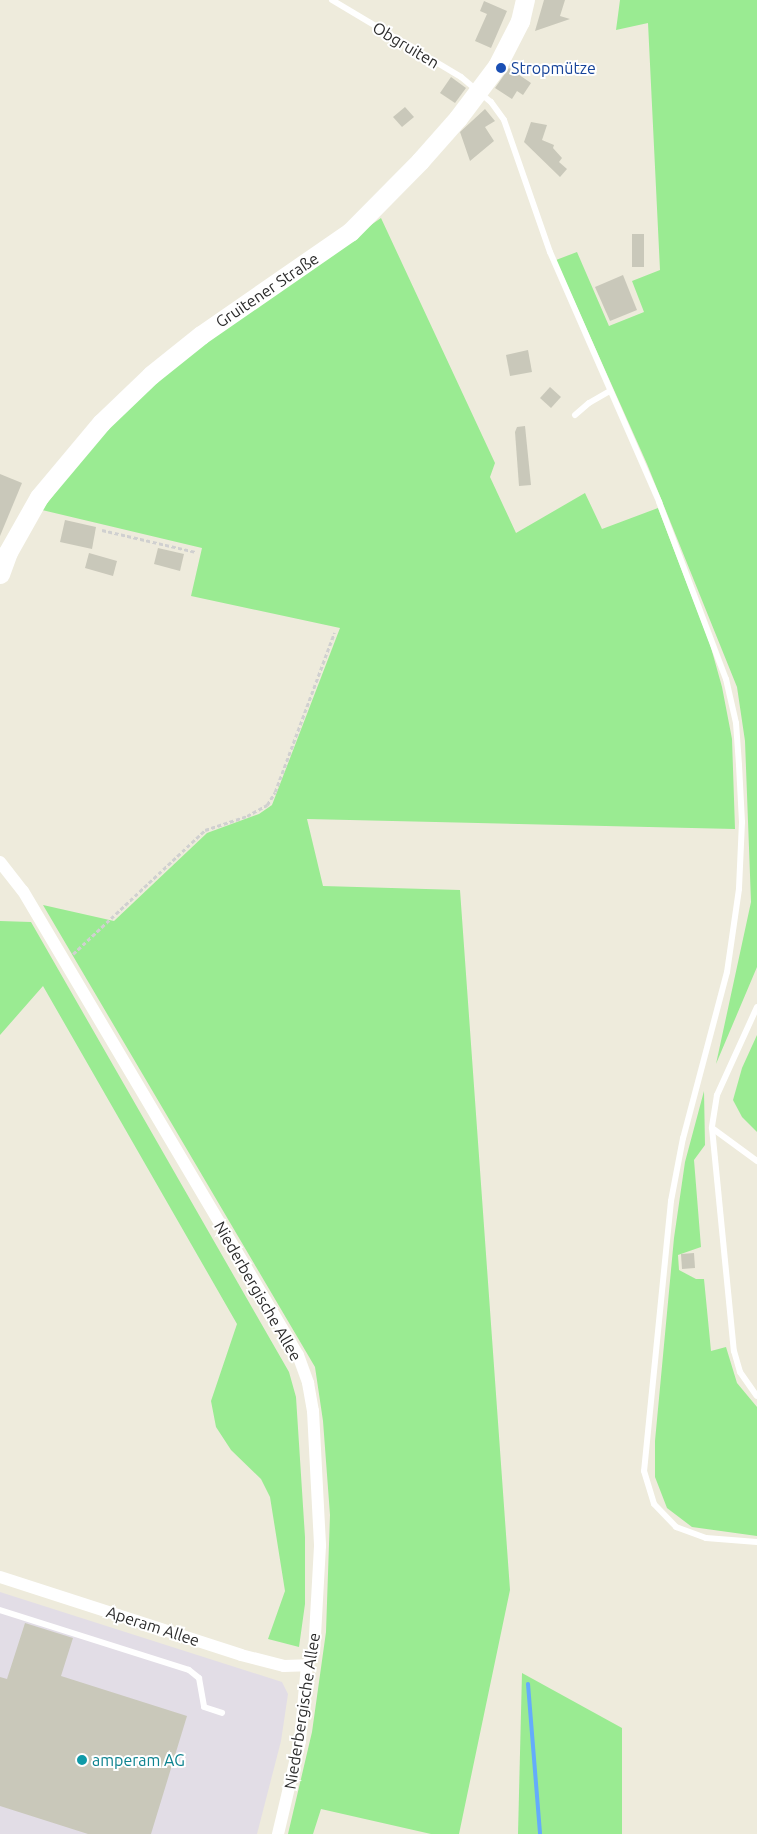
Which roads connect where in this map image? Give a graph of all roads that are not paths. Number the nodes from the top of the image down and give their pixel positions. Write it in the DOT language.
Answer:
graph roads {
  1 [pos="332,0"];
  2 [pos="525,0"];
  3 [pos="479,92"];
  4 [pos="610,391"];
  5 [pos="575,415"];
  6 [pos="0,574"];
  7 [pos="0,862"];
  8 [pos="757,1007"];
  9 [pos="712,1128"];
  10 [pos="757,1161"];
  11 [pos="757,1396"];
  12 [pos="757,1542"];
  13 [pos="0,1577"];
  14 [pos="0,1610"];
  15 [pos="307,1665"];
  16 [pos="222,1713"];
  17 [pos="278,1834"];
  1 -- 3 [label="lane, Obgruiten"];
  2 -- 3 [label="main road, Gruitener Straße"];
  3 -- 4 [label="lane, Obgruiten"];
  3 -- 6 [label="main road, Gruitener Straße"];
  4 -- 5 [label="lane"];
  4 -- 12 [label="lane, Obgruiten"];
  7 -- 15 [label="street, Niederbergische Allee"];
  8 -- 9 [label="lane"];
  9 -- 10 [label="lane"];
  9 -- 11 [label="lane"];
  13 -- 15 [label="street, Aperam Allee"];
  14 -- 16 [label="lane"];
  15 -- 17 [label="street, Niederbergische Allee"];
}
